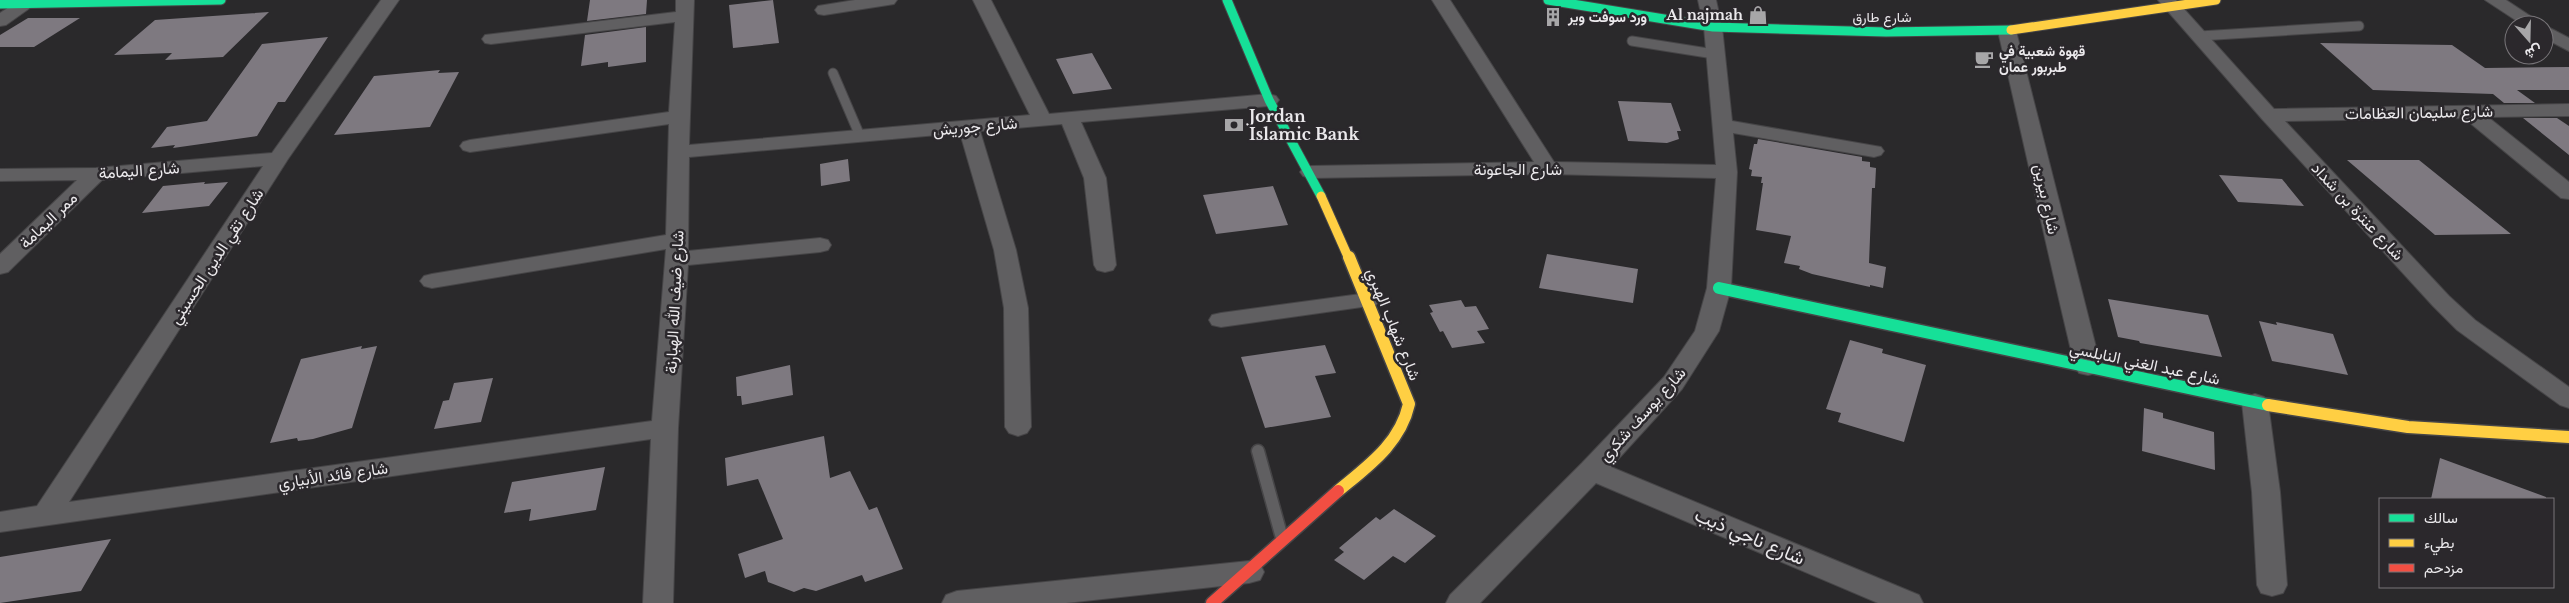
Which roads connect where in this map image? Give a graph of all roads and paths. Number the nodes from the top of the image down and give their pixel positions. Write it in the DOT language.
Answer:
graph roads {
  1 [pos="221,0"];
  2 [pos="390,0"];
  3 [pos="888,0"];
  4 [pos="982,0"];
  5 [pos="1227,0"];
  6 [pos="1441,0"];
  7 [pos="1548,0"];
  8 [pos="1613,0"];
  9 [pos="2146,0"];
  10 [pos="2216,0"];
  11 [pos="2494,0"];
  12 [pos="29,2"];
  13 [pos="2170,3"];
  14 [pos="0,4"];
  15 [pos="684,8"];
  16 [pos="824,10"];
  17 [pos="1710,14"];
  18 [pos="2519,15"];
  19 [pos="0,21"];
  20 [pos="2359,26"];
  21 [pos="2007,31"];
  22 [pos="2200,36"];
  23 [pos="2554,36"];
  24 [pos="491,39"];
  25 [pos="1632,41"];
  26 [pos="2569,46"];
  27 [pos="1714,54"];
  28 [pos="833,73"];
  29 [pos="1269,100"];
  30 [pos="2569,110"];
  31 [pos="2468,112"];
  32 [pos="2269,115"];
  33 [pos="679,117"];
  34 [pos="1069,118"];
  35 [pos="1042,120"];
  36 [pos="1724,125"];
  37 [pos="968,126"];
  38 [pos="860,136"];
  39 [pos="470,146"];
  40 [pos="1874,151"];
  41 [pos="680,152"];
  42 [pos="278,159"];
  43 [pos="1548,168"];
  44 [pos="1310,172"];
  45 [pos="1727,172"];
  46 [pos="96,174"];
  47 [pos="0,175"];
  48 [pos="2569,193"];
  49 [pos="820,245"];
  50 [pos="678,250"];
  51 [pos="1106,265"];
  52 [pos="0,266"];
  53 [pos="432,281"];
  54 [pos="1719,288"];
  55 [pos="1368,300"];
  56 [pos="1221,320"];
  57 [pos="2088,367"];
  58 [pos="2569,399"];
  59 [pos="2255,403"];
  60 [pos="1018,427"];
  61 [pos="666,428"];
  62 [pos="2569,437"];
  63 [pos="1258,451"];
  64 [pos="1592,470"];
  65 [pos="46,516"];
  66 [pos="0,522"];
  67 [pos="1282,540"];
  68 [pos="1249,572"];
  69 [pos="2272,585"];
  70 [pos="1092,596"];
  71 [pos="658,603"];
  72 [pos="957,603"];
  73 [pos="1212,603"];
  74 [pos="1461,603"];
  75 [pos="1908,603"];
  1 -- 12 [label="street"];
  2 -- 42 [label="street, شارع تقي الدين الحسيني"];
  3 -- 16 [label="street"];
  4 -- 35 [label="street"];
  5 -- 29 [label="street, شارع شهاب الهبري"];
  6 -- 43 [label="street"];
  7 -- 17 [label="street, شارع طارق"];
  8 -- 17 [label="street, شارع طارق"];
  9 -- 17 [label="street, شارع طارق"];
  10 -- 13 [label="street, شارع طارق"];
  11 -- 18 [label="street"];
  12 -- 14 [label="street"];
  12 -- 19 [label="street"];
  13 -- 21 [label="street, شارع طارق"];
  13 -- 22 [label="street, شارع عنترة بن شداد"];
  15 -- 24 [label="street"];
  15 -- 33 [label="street, شارع ضيف الله الهبارنة"];
  17 -- 21 [label="street, شارع طارق"];
  17 -- 27 [label="street, شارع يوسف شكري"];
  20 -- 22 [label="lane"];
  21 -- 57 [label="street, شارع بيرين"];
  22 -- 32 [label="street, شارع عنترة بن شداد"];
  23 -- 26 [label="street"];
  25 -- 27 [label="lane"];
  27 -- 36 [label="street, شارع يوسف شكري"];
  28 -- 38 [label="lane"];
  29 -- 34 [label="street, شارع جوريش"];
  29 -- 44 [label="street, شارع شهاب الهبري"];
  30 -- 31 [label="street, شارع سليمان العظامات"];
  31 -- 32 [label="street, شارع سليمان العظامات"];
  31 -- 48 [label="street"];
  32 -- 58 [label="street, شارع عنترة بن شداد"];
  33 -- 39 [label="street"];
  33 -- 41 [label="street, شارع ضيف الله الهبارنة"];
  34 -- 35 [label="street, شارع جوريش"];
  34 -- 51 [label="street"];
  35 -- 37 [label="street, شارع جوريش"];
  36 -- 40 [label="street"];
  36 -- 45 [label="street, شارع يوسف شكري"];
  37 -- 38 [label="street, شارع جوريش"];
  37 -- 60 [label="street"];
  38 -- 41 [label="street, شارع جوريش"];
  41 -- 50 [label="street, شارع ضيف الله الهبارنة"];
  42 -- 46 [label="street, شارع اليمامة"];
  42 -- 65 [label="street, شارع تقي الدين الحسيني"];
  43 -- 44 [label="street, شارع الجاعونة"];
  43 -- 45 [label="street, شارع الجاعونة"];
  44 -- 55 [label="street, شارع شهاب الهبري"];
  45 -- 54 [label="street, شارع يوسف شكري"];
  46 -- 47 [label="street, شارع اليمامة"];
  46 -- 52 [label="street, ممر اليمامة"];
  49 -- 50 [label="street"];
  50 -- 53 [label="street"];
  50 -- 61 [label="street, شارع ضيف الله الهبارنة"];
  54 -- 57 [label="street, شارع عبد الغني النابلسي"];
  54 -- 64 [label="street, شارع يوسف شكري"];
  55 -- 56 [label="street"];
  55 -- 67 [label="street, شارع شهاب الهبري"];
  57 -- 59 [label="street, شارع عبد الغني النابلسي"];
  59 -- 62 [label="street, شارع عبد الغني النابلسي"];
  59 -- 69 [label="street"];
  61 -- 65 [label="street, شارع فائد الأبياري"];
  61 -- 71 [label="street, شارع ضيف الله الهبارنة"];
  63 -- 67 [label="lane"];
  64 -- 74 [label="street, شارع يوسف شكري"];
  64 -- 75 [label="street, شارع ناجي ذيب"];
  65 -- 66 [label="street, شارع فائد الأبياري"];
  67 -- 68 [label="street, شارع شهاب الهبري"];
  68 -- 70 [label="street"];
  68 -- 73 [label="street, شارع شهاب الهبري"];
  70 -- 72 [label="street"];
}
